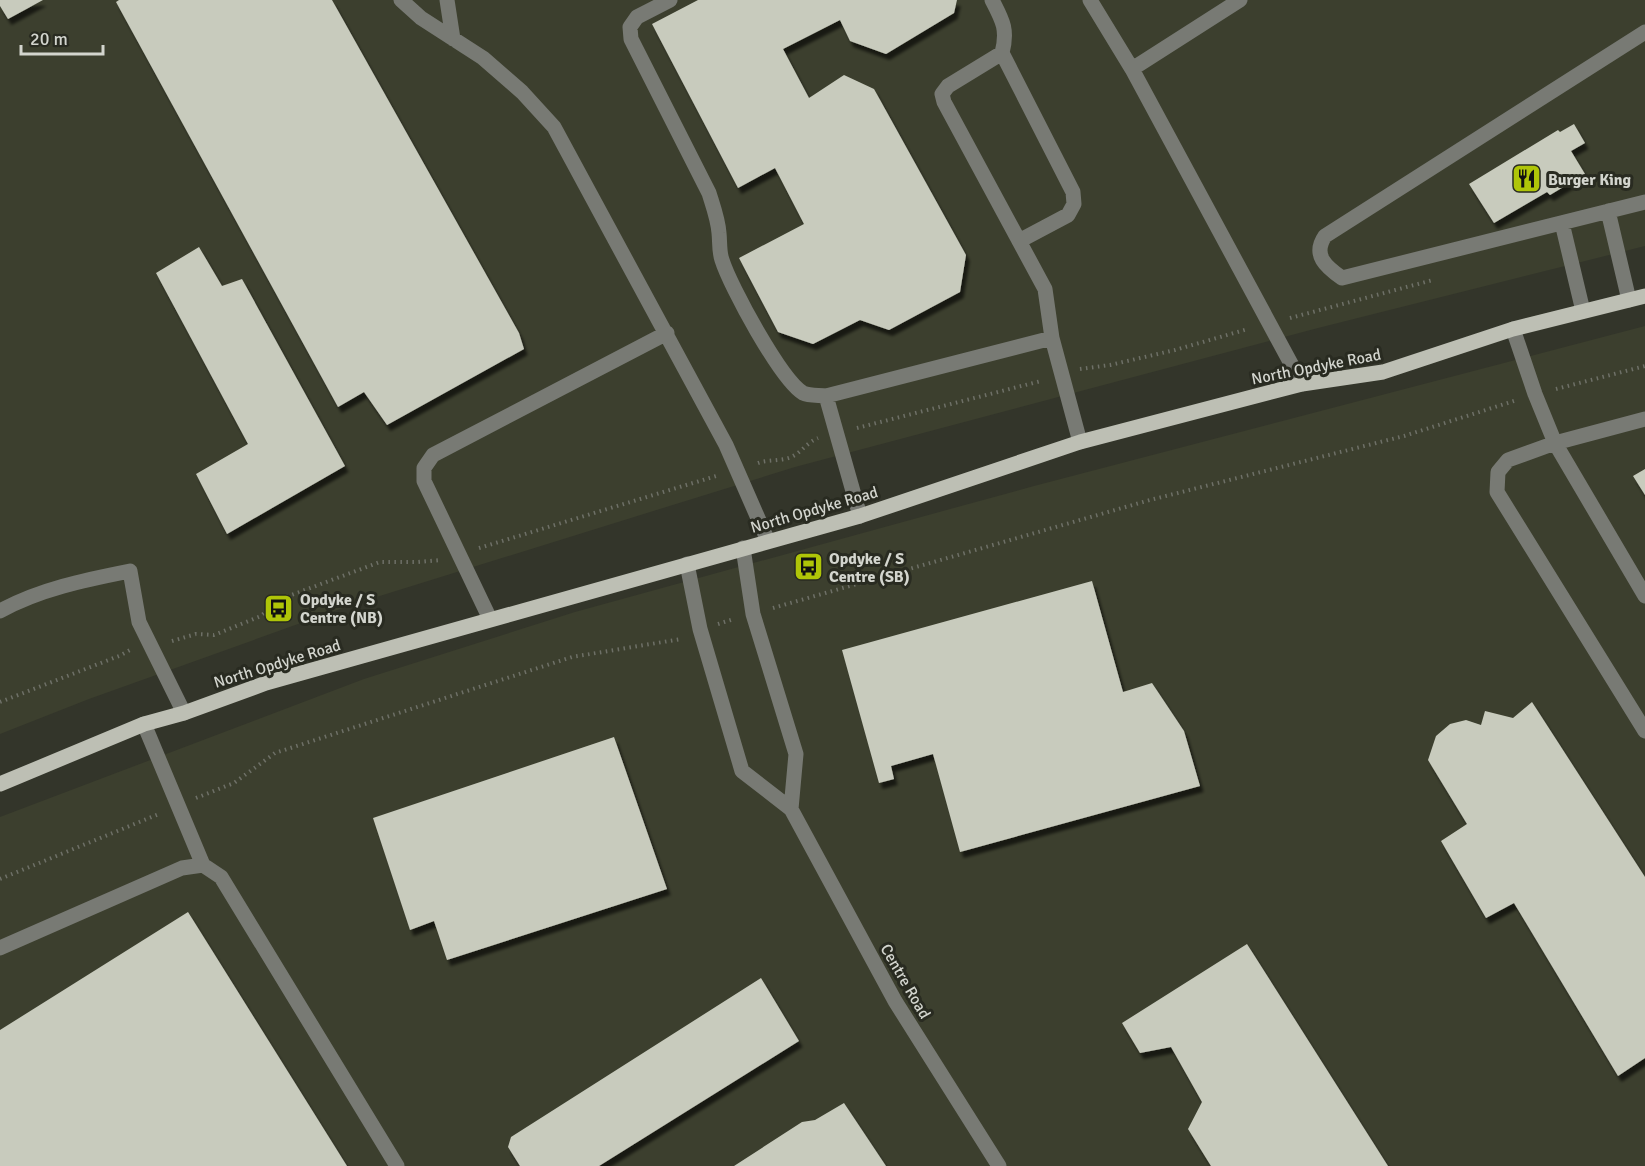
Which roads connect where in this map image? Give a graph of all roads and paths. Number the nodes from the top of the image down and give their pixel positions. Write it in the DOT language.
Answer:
graph roads {
  1 [pos="401,0"];
  2 [pos="447,0"];
  3 [pos="670,0"];
  4 [pos="992,0"];
  5 [pos="1090,0"];
  6 [pos="1240,0"];
  7 [pos="1645,32"];
  8 [pos="453,39"];
  9 [pos="1002,53"];
  10 [pos="1132,69"];
  11 [pos="1645,202"];
  12 [pos="1608,211"];
  13 [pos="1562,223"];
  14 [pos="1019,241"];
  15 [pos="1437,279"];
  16 [pos="1645,296"];
  17 [pos="1629,300"];
  18 [pos="1583,311"];
  19 [pos="1287,319"];
  20 [pos="1250,329"];
  21 [pos="1513,329"];
  22 [pos="667,333"];
  23 [pos="1052,338"];
  24 [pos="1645,366"];
  25 [pos="1084,368"];
  26 [pos="1041,381"];
  27 [pos="1302,384"];
  28 [pos="1535,394"];
  29 [pos="826,396"];
  30 [pos="1645,420"];
  31 [pos="854,429"];
  32 [pos="819,437"];
  33 [pos="1080,442"];
  34 [pos="1555,443"];
  35 [pos="759,463"];
  36 [pos="716,476"];
  37 [pos="860,516"];
  38 [pos="768,541"];
  39 [pos="482,547"];
  40 [pos="743,548"];
  41 [pos="439,561"];
  42 [pos="687,564"];
  43 [pos="1645,596"];
  44 [pos="0,611"];
  45 [pos="753,614"];
  46 [pos="490,619"];
  47 [pos="700,629"];
  48 [pos="170,641"];
  49 [pos="131,650"];
  50 [pos="0,702"];
  51 [pos="184,713"];
  52 [pos="144,724"];
  53 [pos="1645,731"];
  54 [pos="0,784"];
  55 [pos="179,805"];
  56 [pos="791,809"];
  57 [pos="203,865"];
  58 [pos="0,879"];
  59 [pos="0,948"];
  60 [pos="397,1166"];
  61 [pos="999,1166"];
  1 -- 8 [label="street"];
  2 -- 8 [label="street"];
  3 -- 29 [label="street"];
  4 -- 9 [label="street"];
  5 -- 10 [label="street"];
  6 -- 10 [label="street"];
  7 -- 13 [label="street"];
  8 -- 22 [label="street"];
  9 -- 14 [label="street"];
  9 -- 14 [label="street"];
  10 -- 27 [label="street"];
  11 -- 12 [label="street"];
  12 -- 13 [label="street"];
  12 -- 17 [label="street"];
  13 -- 18 [label="street"];
  14 -- 23 [label="street"];
  15 -- 19 [label="path"];
  16 -- 17 [label="main road, North Opdyke Road"];
  17 -- 18 [label="main road, North Opdyke Road"];
  18 -- 21 [label="main road, North Opdyke Road"];
  20 -- 25 [label="path"];
  21 -- 27 [label="main road, North Opdyke Road"];
  21 -- 28 [label="street"];
  22 -- 38 [label="street"];
  22 -- 46 [label="street"];
  23 -- 29 [label="street"];
  23 -- 33 [label="street"];
  24 -- 28 [label="path"];
  26 -- 31 [label="path"];
  27 -- 33 [label="main road, North Opdyke Road"];
  28 -- 34 [label="street"];
  28 -- 45 [label="path"];
  29 -- 37 [label="street"];
  30 -- 34 [label="street"];
  32 -- 35 [label="path"];
  33 -- 37 [label="main road, North Opdyke Road"];
  34 -- 43 [label="street"];
  34 -- 53 [label="street"];
  36 -- 39 [label="path"];
  37 -- 38 [label="main road, North Opdyke Road"];
  38 -- 40 [label="main road, North Opdyke Road"];
  40 -- 42 [label="main road, North Opdyke Road"];
  40 -- 45 [label="street"];
  41 -- 48 [label="path"];
  42 -- 46 [label="main road, North Opdyke Road"];
  42 -- 47 [label="street, Centre Road"];
  44 -- 51 [label="street"];
  45 -- 47 [label="path"];
  45 -- 56 [label="street"];
  46 -- 51 [label="main road, North Opdyke Road"];
  47 -- 55 [label="path"];
  47 -- 56 [label="street, Centre Road"];
  49 -- 50 [label="path"];
  51 -- 52 [label="main road, North Opdyke Road"];
  52 -- 54 [label="main road, North Opdyke Road"];
  52 -- 55 [label="street"];
  55 -- 57 [label="street"];
  55 -- 58 [label="path"];
  56 -- 61 [label="street, Centre Road"];
  57 -- 59 [label="street"];
  57 -- 60 [label="street"];
}
